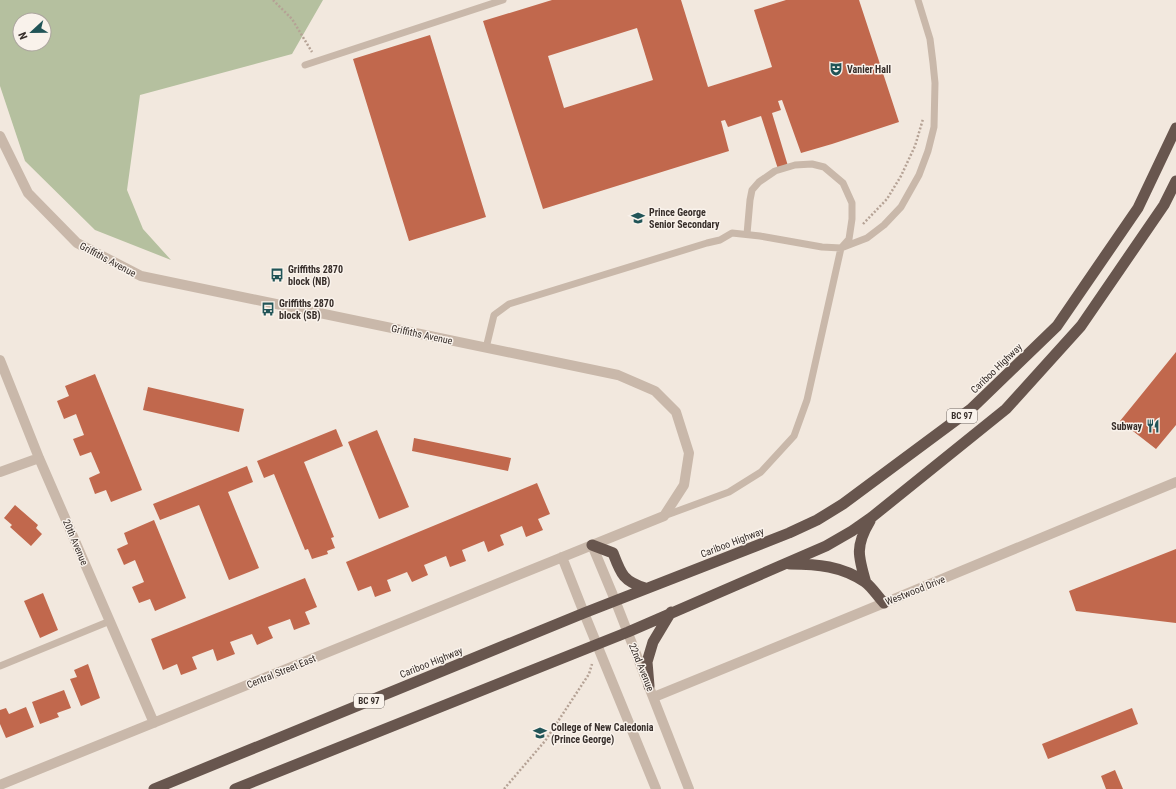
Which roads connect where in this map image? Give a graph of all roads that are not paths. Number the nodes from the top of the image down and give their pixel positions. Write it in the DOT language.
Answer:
graph roads {
  1 [pos="503,0"];
  2 [pos="918,0"];
  3 [pos="305,65"];
  4 [pos="1176,128"];
  5 [pos="0,136"];
  6 [pos="1176,180"];
  7 [pos="746,234"];
  8 [pos="841,248"];
  9 [pos="486,348"];
  10 [pos="0,360"];
  11 [pos="39,458"];
  12 [pos="0,472"];
  13 [pos="1176,482"];
  14 [pos="664,516"];
  15 [pos="872,517"];
  16 [pos="592,545"];
  17 [pos="562,557"];
  18 [pos="784,564"];
  19 [pos="866,583"];
  20 [pos="646,588"];
  21 [pos="615,600"];
  22 [pos="884,603"];
  23 [pos="584,612"];
  24 [pos="671,612"];
  25 [pos="110,620"];
  26 [pos="628,632"];
  27 [pos="597,644"];
  28 [pos="0,666"];
  29 [pos="649,686"];
  30 [pos="654,697"];
  31 [pos="154,723"];
  32 [pos="0,785"];
  33 [pos="154,789"];
  34 [pos="235,789"];
  35 [pos="656,789"];
  36 [pos="690,789"];
  1 -- 3 [label="lane"];
  2 -- 8 [label="lane"];
  4 -- 20 [label="highway, Cariboo Highway / BC 97"];
  5 -- 9 [label="street, Griffiths Avenue"];
  6 -- 15 [label="highway, BC 97"];
  7 -- 8 [label="lane"];
  7 -- 8 [label="lane"];
  7 -- 9 [label="lane"];
  8 -- 14 [label="lane"];
  9 -- 14 [label="street, Griffiths Avenue"];
  10 -- 11 [label="street, 20th Avenue"];
  11 -- 12 [label="street"];
  11 -- 25 [label="street, 20th Avenue"];
  13 -- 22 [label="street, Westwood Drive"];
  14 -- 16 [label="street"];
  15 -- 18 [label="highway, BC 97"];
  15 -- 19 [label="highway"];
  16 -- 17 [label="street"];
  16 -- 20 [label="highway"];
  16 -- 21 [label="street, 22nd Avenue"];
  17 -- 23 [label="street"];
  17 -- 31 [label="street, Central Street East"];
  18 -- 19 [label="highway"];
  18 -- 24 [label="highway, BC 97"];
  19 -- 22 [label="highway"];
  20 -- 21 [label="highway, Cariboo Highway / BC 97"];
  21 -- 23 [label="highway, Cariboo Highway / BC 97"];
  21 -- 26 [label="street, 22nd Avenue"];
  22 -- 30 [label="street, Westwood Drive"];
  23 -- 27 [label="street"];
  23 -- 33 [label="highway, Cariboo Highway / BC 97"];
  24 -- 26 [label="highway, BC 97"];
  24 -- 29 [label="highway"];
  25 -- 28 [label="lane"];
  25 -- 31 [label="street, 20th Avenue"];
  26 -- 27 [label="highway, BC 97"];
  26 -- 29 [label="street, 22nd Avenue"];
  27 -- 34 [label="highway, BC 97"];
  27 -- 35 [label="street"];
  29 -- 30 [label="street, 22nd Avenue"];
  30 -- 36 [label="street, 22nd Avenue"];
  31 -- 32 [label="street, Central Street East"];
}
